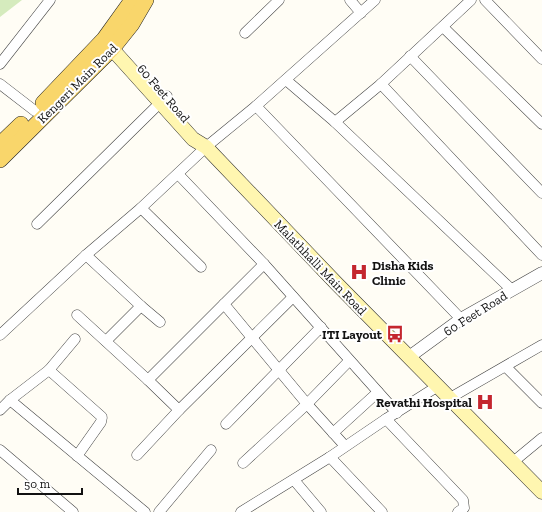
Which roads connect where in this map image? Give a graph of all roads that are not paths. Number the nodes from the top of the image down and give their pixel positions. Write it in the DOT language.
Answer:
graph roads {
  1 [pos="50,0"];
  2 [pos="132,0"];
  3 [pos="146,0"];
  4 [pos="279,0"];
  5 [pos="350,0"];
  6 [pos="375,0"];
  7 [pos="470,0"];
  8 [pos="485,0"];
  9 [pos="361,12"];
  10 [pos="443,27"];
  11 [pos="245,33"];
  12 [pos="111,41"];
  13 [pos="410,56"];
  14 [pos="542,59"];
  15 [pos="0,64"];
  16 [pos="286,80"];
  17 [pos="0,84"];
  18 [pos="380,84"];
  19 [pos="164,99"];
  20 [pos="256,106"];
  21 [pos="35,111"];
  22 [pos="335,122"];
  23 [pos="542,124"];
  24 [pos="0,144"];
  25 [pos="206,147"];
  26 [pos="0,160"];
  27 [pos="178,174"];
  28 [pos="542,193"];
  29 [pos="141,208"];
  30 [pos="37,224"];
  31 [pos="86,255"];
  32 [pos="542,256"];
  33 [pos="264,264"];
  34 [pos="200,266"];
  35 [pos="542,273"];
  36 [pos="512,290"];
  37 [pos="293,297"];
  38 [pos="224,304"];
  39 [pos="141,306"];
  40 [pos="77,315"];
  41 [pos="461,319"];
  42 [pos="160,322"];
  43 [pos="321,327"];
  44 [pos="0,335"];
  45 [pos="252,336"];
  46 [pos="75,339"];
  47 [pos="106,341"];
  48 [pos="542,345"];
  49 [pos="410,357"];
  50 [pos="349,361"];
  51 [pos="506,366"];
  52 [pos="279,369"];
  53 [pos="49,370"];
  54 [pos="148,380"];
  55 [pos="438,386"];
  56 [pos="378,392"];
  57 [pos="450,398"];
  58 [pos="10,400"];
  59 [pos="542,403"];
  60 [pos="307,404"];
  61 [pos="0,410"];
  62 [pos="179,410"];
  63 [pos="397,413"];
  64 [pos="386,419"];
  65 [pos="226,424"];
  66 [pos="333,433"];
  67 [pos="542,438"];
  68 [pos="345,446"];
  69 [pos="0,450"];
  70 [pos="210,450"];
  71 [pos="137,455"];
  72 [pos="77,456"];
  73 [pos="330,458"];
  74 [pos="513,462"];
  75 [pos="242,463"];
  76 [pos="294,480"];
  77 [pos="542,492"];
  78 [pos="255,509"];
  79 [pos="73,512"];
  80 [pos="145,512"];
  81 [pos="159,512"];
  82 [pos="241,512"];
  83 [pos="321,512"];
  84 [pos="382,512"];
  85 [pos="458,512"];
  1 -- 15 [label="street"];
  2 -- 12 [label="main road, Kengeri Main Road"];
  3 -- 12 [label="main road, Kengeri Main Road"];
  4 -- 11 [label="street"];
  5 -- 9 [label="street"];
  6 -- 9 [label="street"];
  7 -- 10 [label="street"];
  8 -- 14 [label="street"];
  9 -- 16 [label="street"];
  10 -- 13 [label="street"];
  10 -- 23 [label="street"];
  12 -- 19 [label="main road, 60 Feet Road"];
  12 -- 21 [label="main road, Kengeri Main Road"];
  12 -- 26 [label="main road, Kengeri Main Road"];
  13 -- 18 [label="street"];
  13 -- 28 [label="street"];
  16 -- 20 [label="street"];
  16 -- 22 [label="street"];
  17 -- 21 [label="street"];
  18 -- 22 [label="street"];
  18 -- 32 [label="street"];
  19 -- 25 [label="main road, 60 Feet Road"];
  19 -- 30 [label="street"];
  20 -- 25 [label="street"];
  20 -- 41 [label="street"];
  21 -- 24 [label="main road, Kengeri Main Road"];
  22 -- 36 [label="street"];
  25 -- 27 [label="street"];
  25 -- 49 [label="main road, Malathhalli Main Road"];
  27 -- 29 [label="street"];
  27 -- 33 [label="street"];
  29 -- 31 [label="street"];
  29 -- 34 [label="street"];
  31 -- 39 [label="street"];
  31 -- 44 [label="street"];
  33 -- 37 [label="street"];
  33 -- 38 [label="street"];
  35 -- 36 [label="street, 60 Feet Road"];
  36 -- 41 [label="street, 60 Feet Road"];
  37 -- 43 [label="street"];
  37 -- 45 [label="street"];
  38 -- 45 [label="street"];
  38 -- 54 [label="street"];
  39 -- 42 [label="street"];
  39 -- 47 [label="street"];
  40 -- 47 [label="street"];
  41 -- 49 [label="street, 60 Feet Road"];
  43 -- 50 [label="street"];
  43 -- 52 [label="street"];
  45 -- 52 [label="street"];
  45 -- 62 [label="street"];
  46 -- 53 [label="street"];
  47 -- 54 [label="street"];
  48 -- 51 [label="street"];
  49 -- 55 [label="main road, Malathhalli Main Road"];
  50 -- 56 [label="street"];
  50 -- 60 [label="street"];
  51 -- 57 [label="street"];
  51 -- 59 [label="street"];
  52 -- 60 [label="street"];
  52 -- 65 [label="street"];
  53 -- 58 [label="street"];
  53 -- 72 [label="street"];
  54 -- 62 [label="street"];
  55 -- 57 [label="main road, Malathhalli Main Road"];
  55 -- 63 [label="street"];
  56 -- 63 [label="street"];
  56 -- 66 [label="street"];
  57 -- 74 [label="main road, Malathhalli Main Road"];
  58 -- 61 [label="street"];
  58 -- 72 [label="street"];
  60 -- 66 [label="street"];
  60 -- 75 [label="street"];
  62 -- 71 [label="street"];
  63 -- 64 [label="street"];
  64 -- 68 [label="street"];
  64 -- 85 [label="street"];
  66 -- 68 [label="street"];
  67 -- 74 [label="street"];
  68 -- 73 [label="street"];
  69 -- 79 [label="street"];
  70 -- 81 [label="street"];
  72 -- 80 [label="street"];
  73 -- 76 [label="street"];
  73 -- 84 [label="street"];
  74 -- 77 [label="main road, Malathhalli Main Road"];
  76 -- 78 [label="street"];
  76 -- 83 [label="street"];
  78 -- 82 [label="street"];
}
